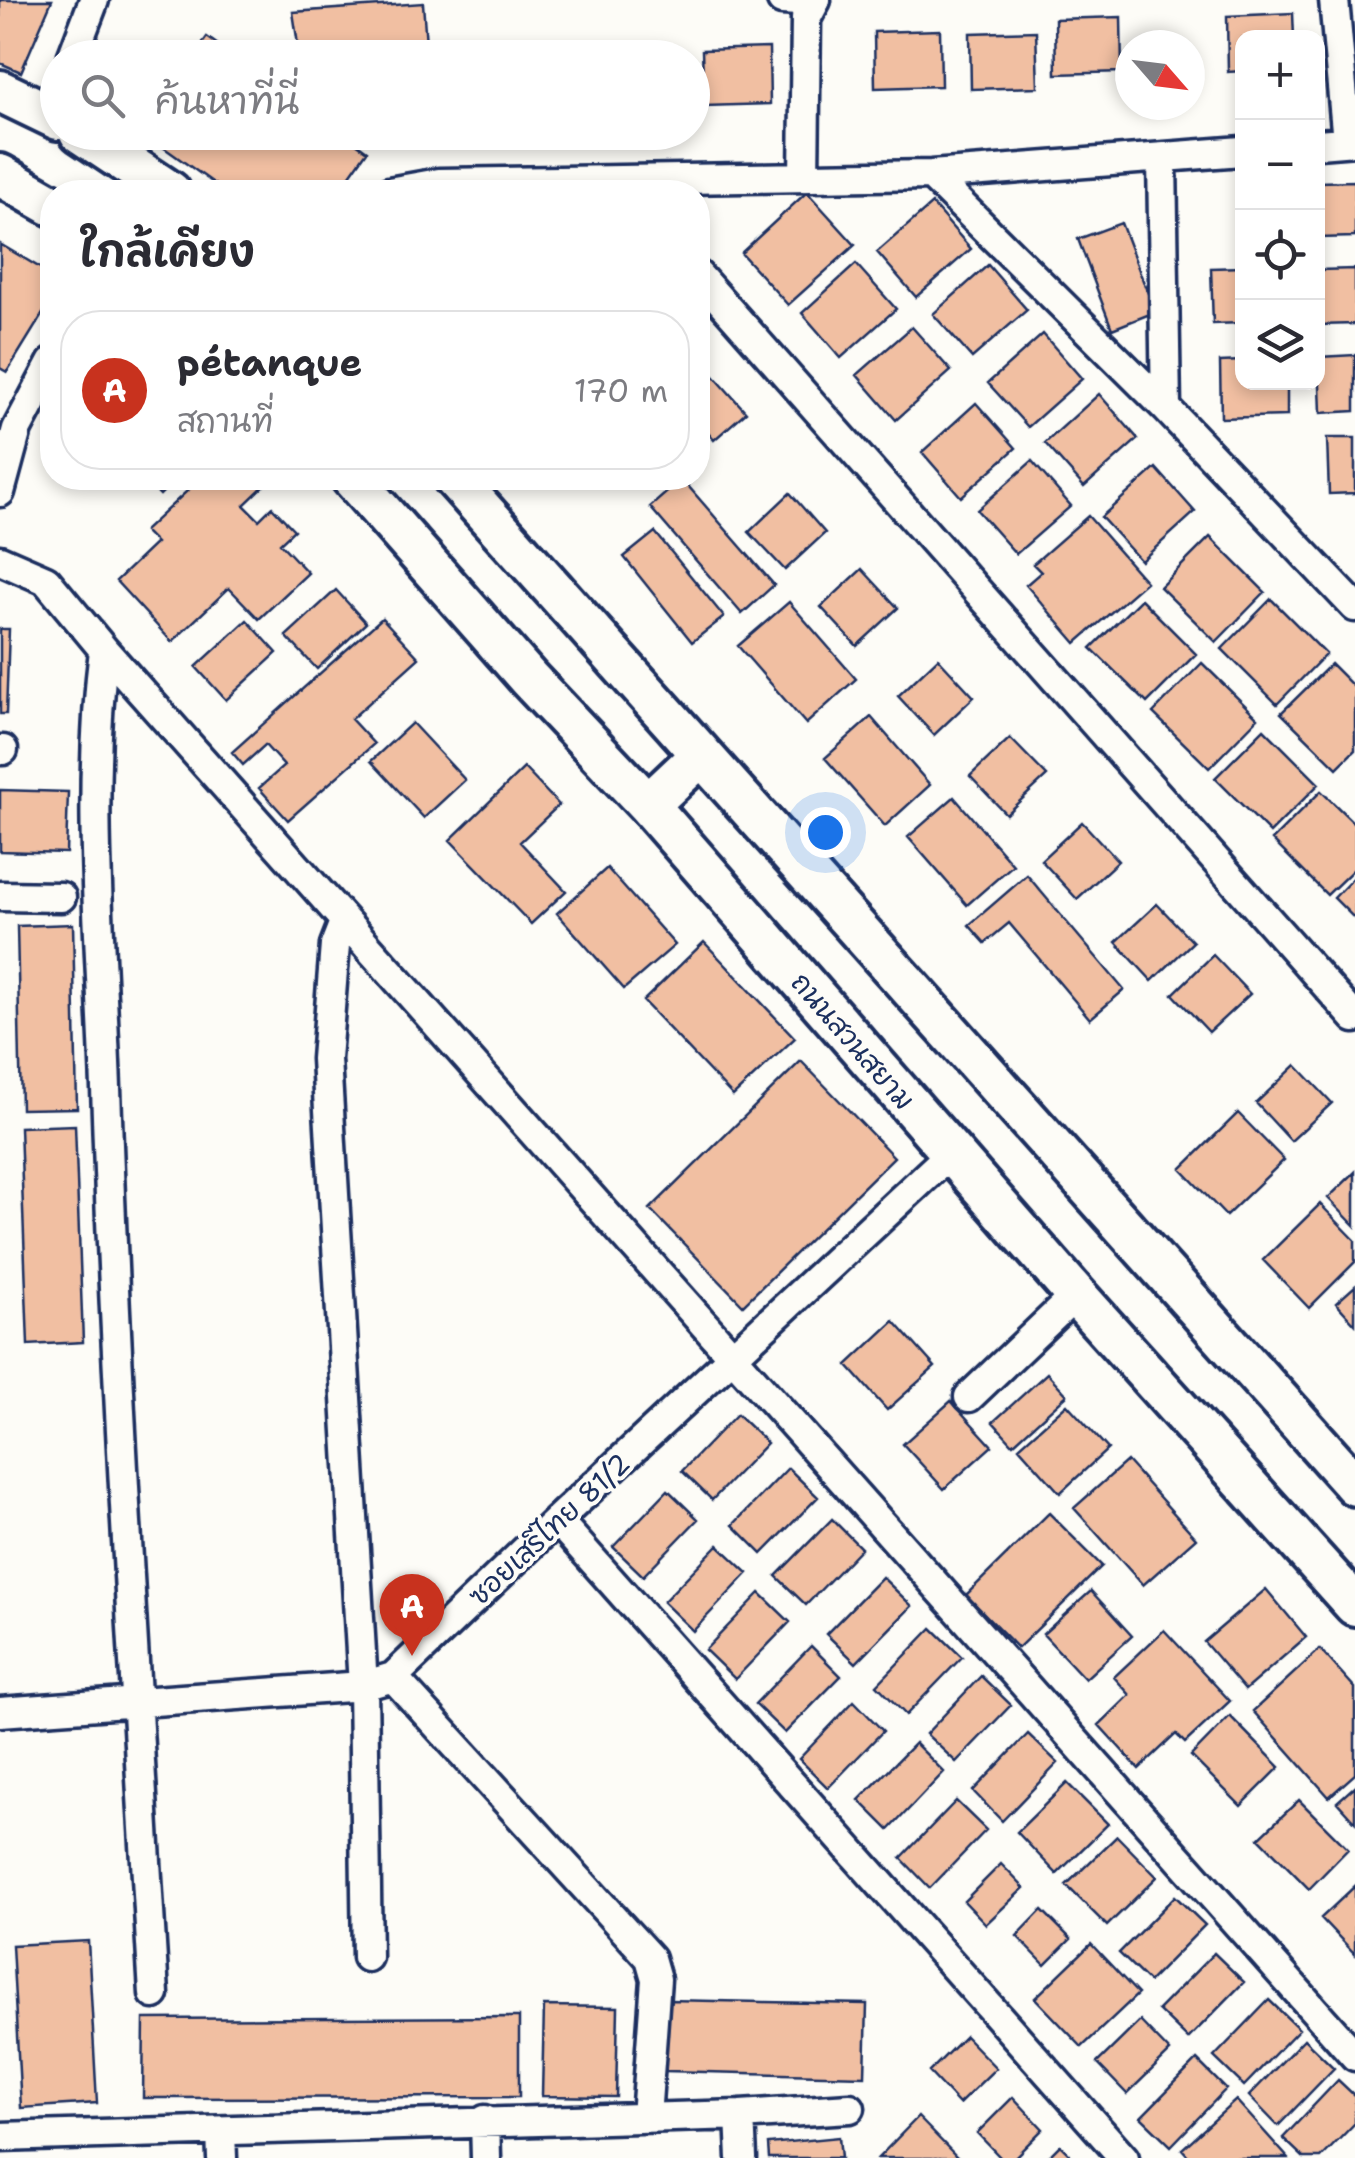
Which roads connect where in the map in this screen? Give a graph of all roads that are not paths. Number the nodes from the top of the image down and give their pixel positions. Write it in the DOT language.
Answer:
graph roads {
  1 [pos="94,0"];
  2 [pos="782,0"];
  3 [pos="1334,0"];
  4 [pos="815,1"];
  5 [pos="79,40"];
  6 [pos="0,91"];
  7 [pos="40,102"];
  8 [pos="1351,141"];
  9 [pos="1325,143"];
  10 [pos="107,150"];
  11 [pos="1235,152"];
  12 [pos="1162,158"];
  13 [pos="0,175"];
  14 [pos="931,175"];
  15 [pos="804,177"];
  16 [pos="152,180"];
  17 [pos="710,182"];
  18 [pos="40,199"];
  19 [pos="710,289"];
  20 [pos="40,386"];
  21 [pos="1166,408"];
  22 [pos="363,490"];
  23 [pos="465,490"];
  24 [pos="0,492"];
  25 [pos="0,560"];
  26 [pos="1355,607"];
  27 [pos="104,650"];
  28 [pos="701,756"];
  29 [pos="648,805"];
  30 [pos="0,896"];
  31 [pos="61,897"];
  32 [pos="344,922"];
  33 [pos="1355,1018"];
  34 [pos="950,1154"];
  35 [pos="1076,1295"];
  36 [pos="732,1357"];
  37 [pos="970,1397"];
  38 [pos="1355,1485"];
  39 [pos="557,1520"];
  40 [pos="1355,1605"];
  41 [pos="393,1677"];
  42 [pos="363,1686"];
  43 [pos="137,1704"];
  44 [pos="0,1712"];
  45 [pos="367,1957"];
  46 [pos="154,1994"];
  47 [pos="1355,2056"];
  48 [pos="850,2108"];
  49 [pos="740,2115"];
  50 [pos="646,2117"];
  51 [pos="484,2120"];
  52 [pos="0,2137"];
  53 [pos="222,2145"];
  54 [pos="486,2158"];
  55 [pos="742,2158"];
  56 [pos="1124,2158"];
  1 -- 5 [label="street"];
  2 -- 4 [label="street"];
  3 -- 8 [label="street"];
  4 -- 15 [label="street"];
  6 -- 7 [label="street"];
  8 -- 9 [label="street"];
  10 -- 16 [label="street"];
  11 -- 12 [label="street"];
  12 -- 14 [label="street"];
  12 -- 21 [label="street"];
  13 -- 18 [label="street"];
  14 -- 15 [label="street"];
  14 -- 21 [label="street"];
  15 -- 17 [label="street"];
  19 -- 33 [label="street"];
  20 -- 24 [label="street"];
  21 -- 26 [label="street"];
  22 -- 29 [label="street, ถนนสวนสยาม"];
  23 -- 28 [label="street"];
  25 -- 27 [label="street"];
  27 -- 32 [label="street"];
  27 -- 43 [label="street"];
  28 -- 29 [label="street"];
  28 -- 38 [label="street"];
  29 -- 34 [label="street, ถนนสวนสยาม"];
  30 -- 31 [label="street"];
  32 -- 36 [label="street"];
  32 -- 42 [label="street"];
  34 -- 35 [label="street, ถนนสวนสยาม"];
  34 -- 36 [label="street, ซอยเสรีไทย 81/2"];
  35 -- 37 [label="street"];
  35 -- 40 [label="street, ถนนสวนสยาม"];
  36 -- 39 [label="street, ซอยเสรีไทย 81/2"];
  36 -- 47 [label="street"];
  39 -- 41 [label="street, ซอยเสรีไทย 81/2"];
  39 -- 56 [label="street"];
  41 -- 42 [label="street, ซอยเสรีไทย 81/2"];
  41 -- 50 [label="street"];
  42 -- 43 [label="street, ซอยเสรีไทย 81/2"];
  42 -- 45 [label="street"];
  43 -- 44 [label="street, ซอยเสรีไทย 81/2"];
  43 -- 46 [label="street"];
  48 -- 49 [label="street"];
  49 -- 50 [label="street"];
  49 -- 55 [label="street"];
  50 -- 51 [label="street"];
  51 -- 53 [label="street"];
  51 -- 54 [label="street"];
  52 -- 53 [label="street"];
}
